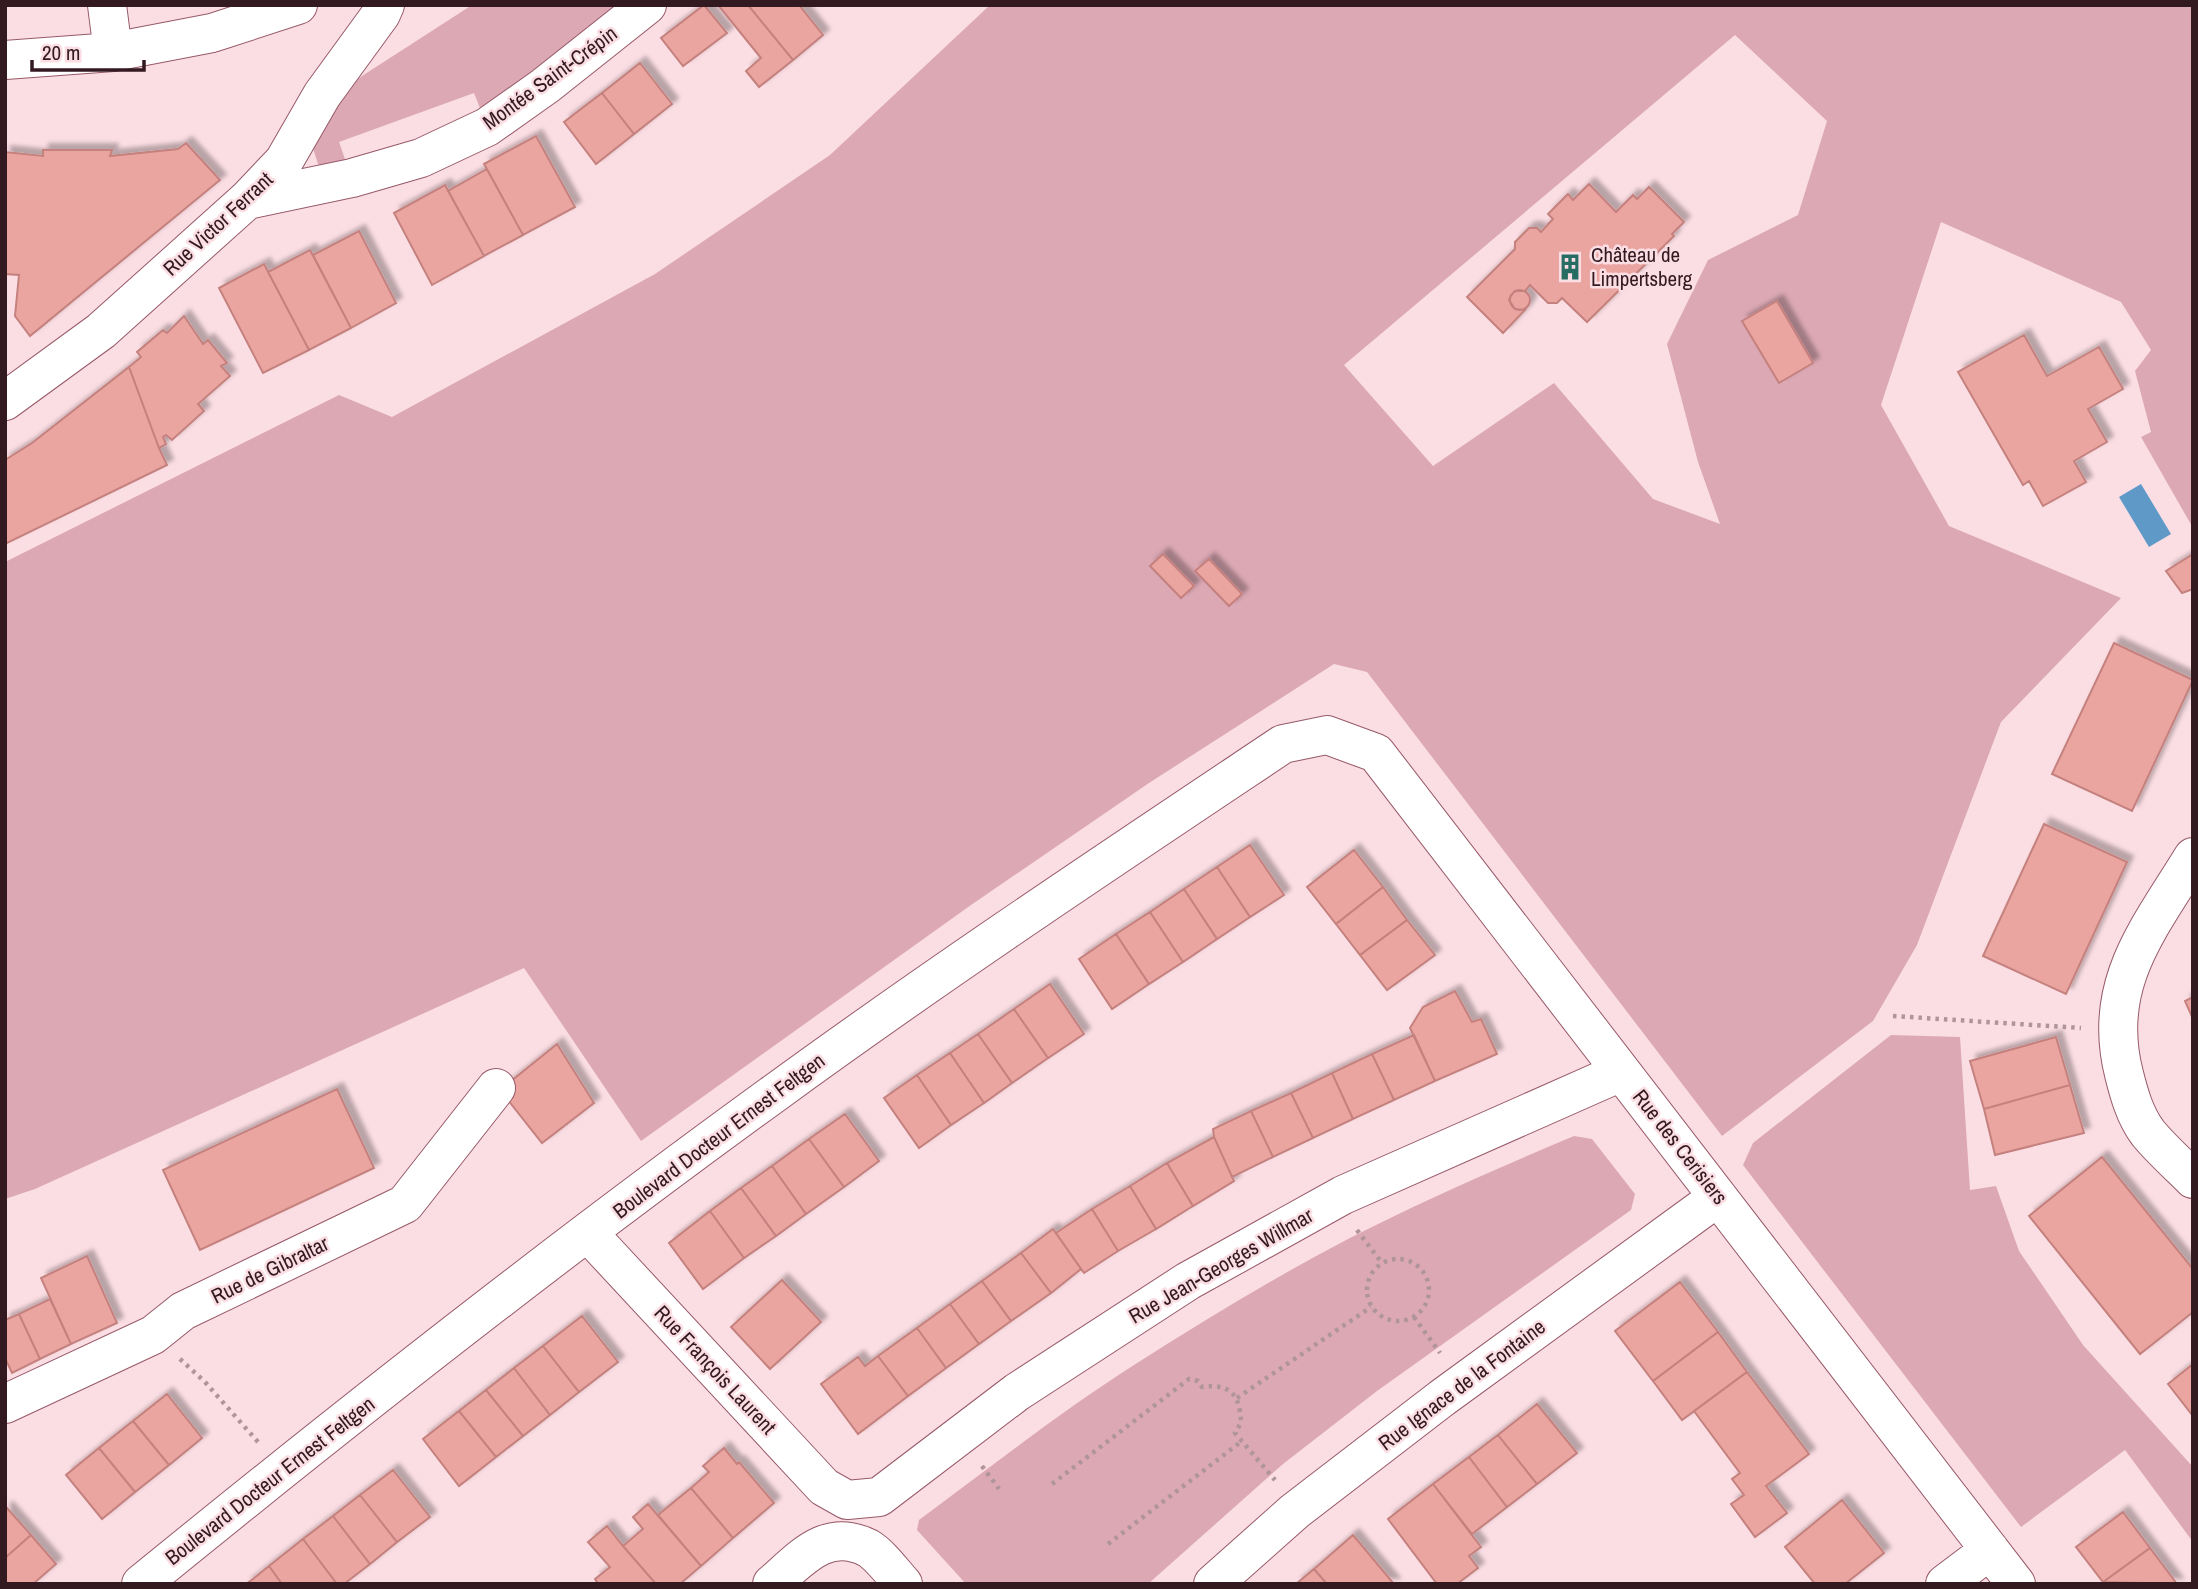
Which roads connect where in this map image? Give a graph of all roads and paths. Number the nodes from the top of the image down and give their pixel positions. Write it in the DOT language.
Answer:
graph roads {
  1 [pos="107,5"];
  2 [pos="298,5"];
  3 [pos="385,5"];
  4 [pos="647,5"];
  5 [pos="113,52"];
  6 [pos="5,60"];
  7 [pos="247,200"];
  8 [pos="5,401"];
  9 [pos="1327,735"];
  10 [pos="2193,857"];
  11 [pos="1893,1016"];
  12 [pos="2086,1028"];
  13 [pos="1621,1072"];
  14 [pos="496,1088"];
  15 [pos="2193,1179"];
  16 [pos="1718,1197"];
  17 [pos="1354,1225"];
  18 [pos="588,1233"];
  19 [pos="1382,1263"];
  20 [pos="1371,1307"];
  21 [pos="1414,1317"];
  22 [pos="153,1335"];
  23 [pos="1443,1357"];
  24 [pos="1237,1398"];
  25 [pos="5,1405"];
  26 [pos="1242,1441"];
  27 [pos="260,1446"];
  28 [pos="979,1462"];
  29 [pos="1278,1483"];
  30 [pos="1052,1484"];
  31 [pos="999,1489"];
  32 [pos="847,1500"];
  33 [pos="1108,1544"];
  34 [pos="1990,1550"];
  35 [pos="141,1584"];
  36 [pos="772,1584"];
  37 [pos="903,1584"];
  38 [pos="1213,1584"];
  39 [pos="1945,1584"];
  40 [pos="2016,1584"];
  1 -- 5 [label="street"];
  2 -- 5 [label="street"];
  3 -- 7 [label="street, Rue Victor Ferrant"];
  4 -- 7 [label="street, Montée Saint-Crépin"];
  5 -- 6 [label="street"];
  7 -- 8 [label="street, Rue Victor Ferrant"];
  9 -- 13 [label="street, Rue des Cerisiers"];
  9 -- 18 [label="street, Boulevard Docteur Ernest Feltgen"];
  10 -- 15 [label="street"];
  11 -- 12 [label="path"];
  13 -- 16 [label="street, Rue des Cerisiers"];
  13 -- 32 [label="street, Rue Jean-Georges Willmar"];
  14 -- 22 [label="street, Rue de Gibraltar"];
  16 -- 34 [label="street, Rue des Cerisiers"];
  16 -- 38 [label="street, Rue Ignace de la Fontaine"];
  17 -- 19 [label="path"];
  18 -- 32 [label="street, Rue François Laurent"];
  18 -- 35 [label="street, Boulevard Docteur Ernest Feltgen"];
  19 -- 20 [label="path"];
  19 -- 21 [label="path"];
  20 -- 21 [label="path"];
  20 -- 24 [label="path"];
  21 -- 23 [label="path"];
  22 -- 25 [label="street, Rue de Gibraltar"];
  22 -- 27 [label="path"];
  24 -- 26 [label="path"];
  24 -- 30 [label="path"];
  26 -- 29 [label="path"];
  26 -- 33 [label="path"];
  28 -- 31 [label="path"];
  34 -- 39 [label="street"];
  34 -- 40 [label="street, Rue des Cerisiers"];
  36 -- 37 [label="street"];
}
